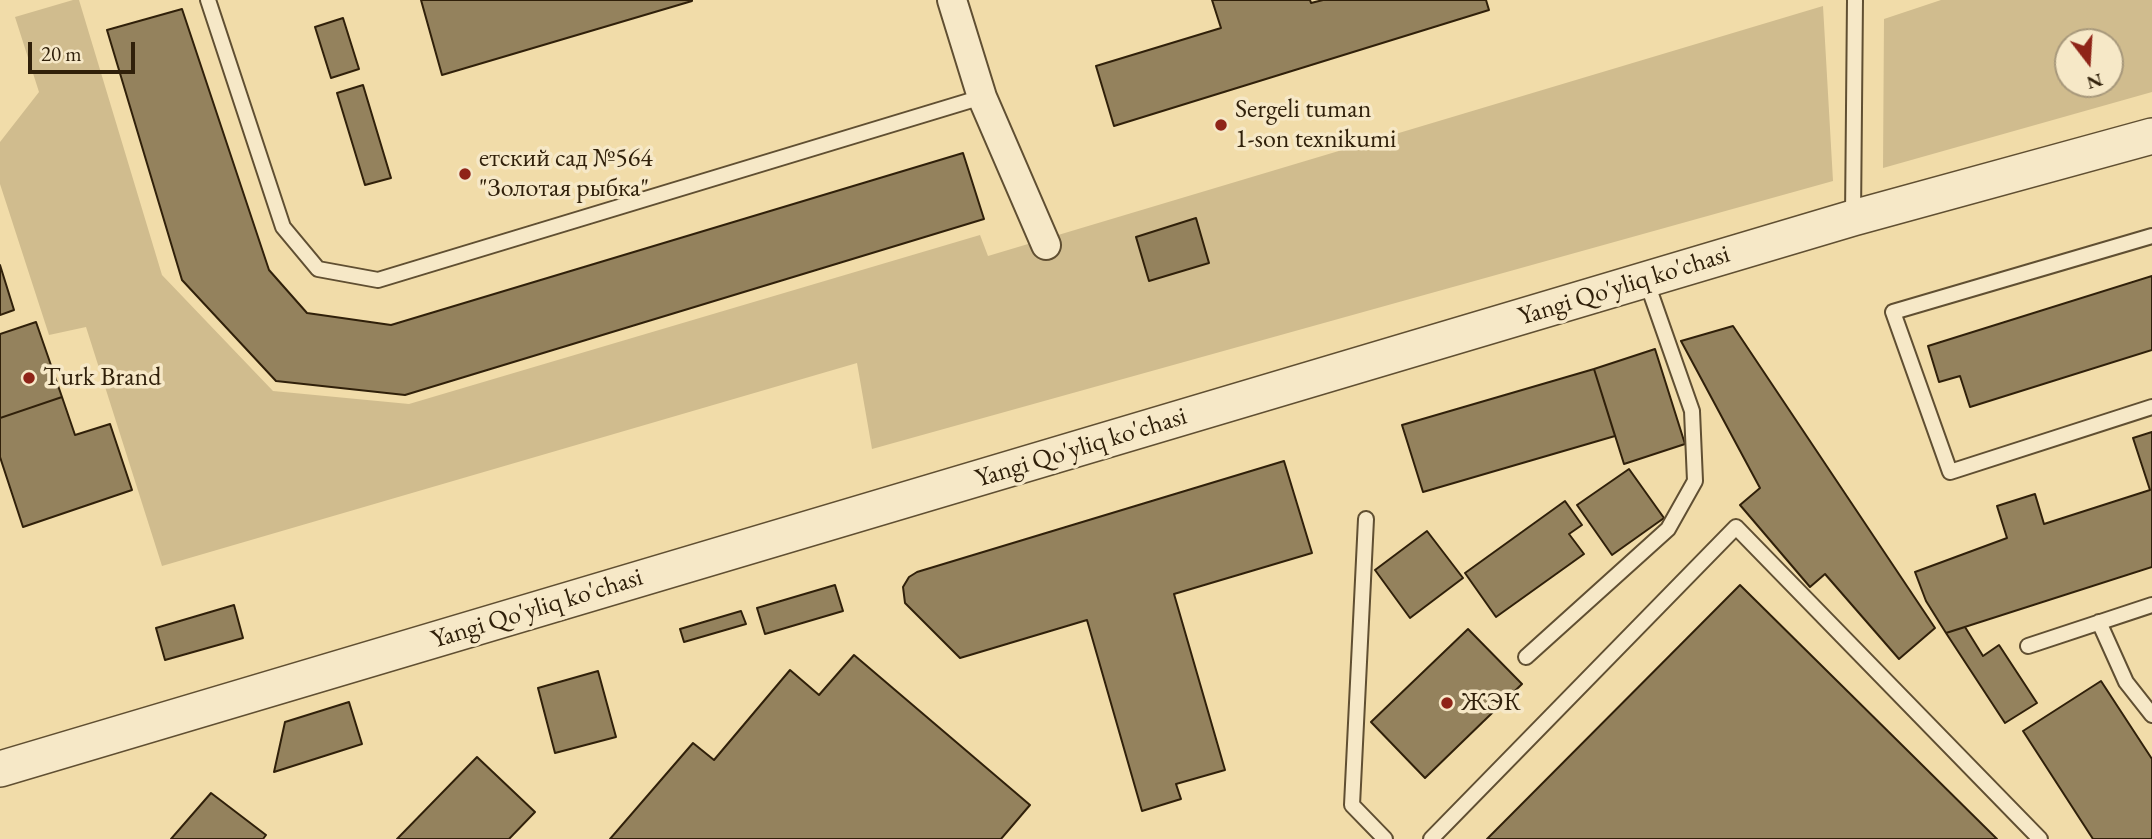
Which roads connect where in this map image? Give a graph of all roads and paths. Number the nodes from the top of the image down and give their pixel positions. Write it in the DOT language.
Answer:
graph roads {
  1 [pos="208,0"];
  2 [pos="952,0"];
  3 [pos="1855,0"];
  4 [pos="982,97"];
  5 [pos="2152,136"];
  6 [pos="1853,218"];
  7 [pos="2152,236"];
  8 [pos="1046,244"];
  9 [pos="1646,279"];
  10 [pos="2152,407"];
  11 [pos="1366,519"];
  12 [pos="2152,605"];
  13 [pos="2099,622"];
  14 [pos="2028,646"];
  15 [pos="1526,657"];
  16 [pos="2152,715"];
  17 [pos="4,766"];
  18 [pos="1385,839"];
  19 [pos="1431,839"];
  20 [pos="2040,839"];
  1 -- 4 [label="lane"];
  2 -- 4 [label="street"];
  3 -- 6 [label="lane"];
  4 -- 8 [label="street"];
  5 -- 6 [label="street, Yangi Qo'yliq ko'chasi"];
  6 -- 9 [label="street, Yangi Qo'yliq ko'chasi"];
  7 -- 10 [label="lane"];
  9 -- 15 [label="lane"];
  9 -- 17 [label="street, Yangi Qo'yliq ko'chasi"];
  11 -- 18 [label="lane"];
  12 -- 13 [label="lane"];
  13 -- 14 [label="lane"];
  13 -- 16 [label="lane"];
  19 -- 20 [label="lane"];
}
